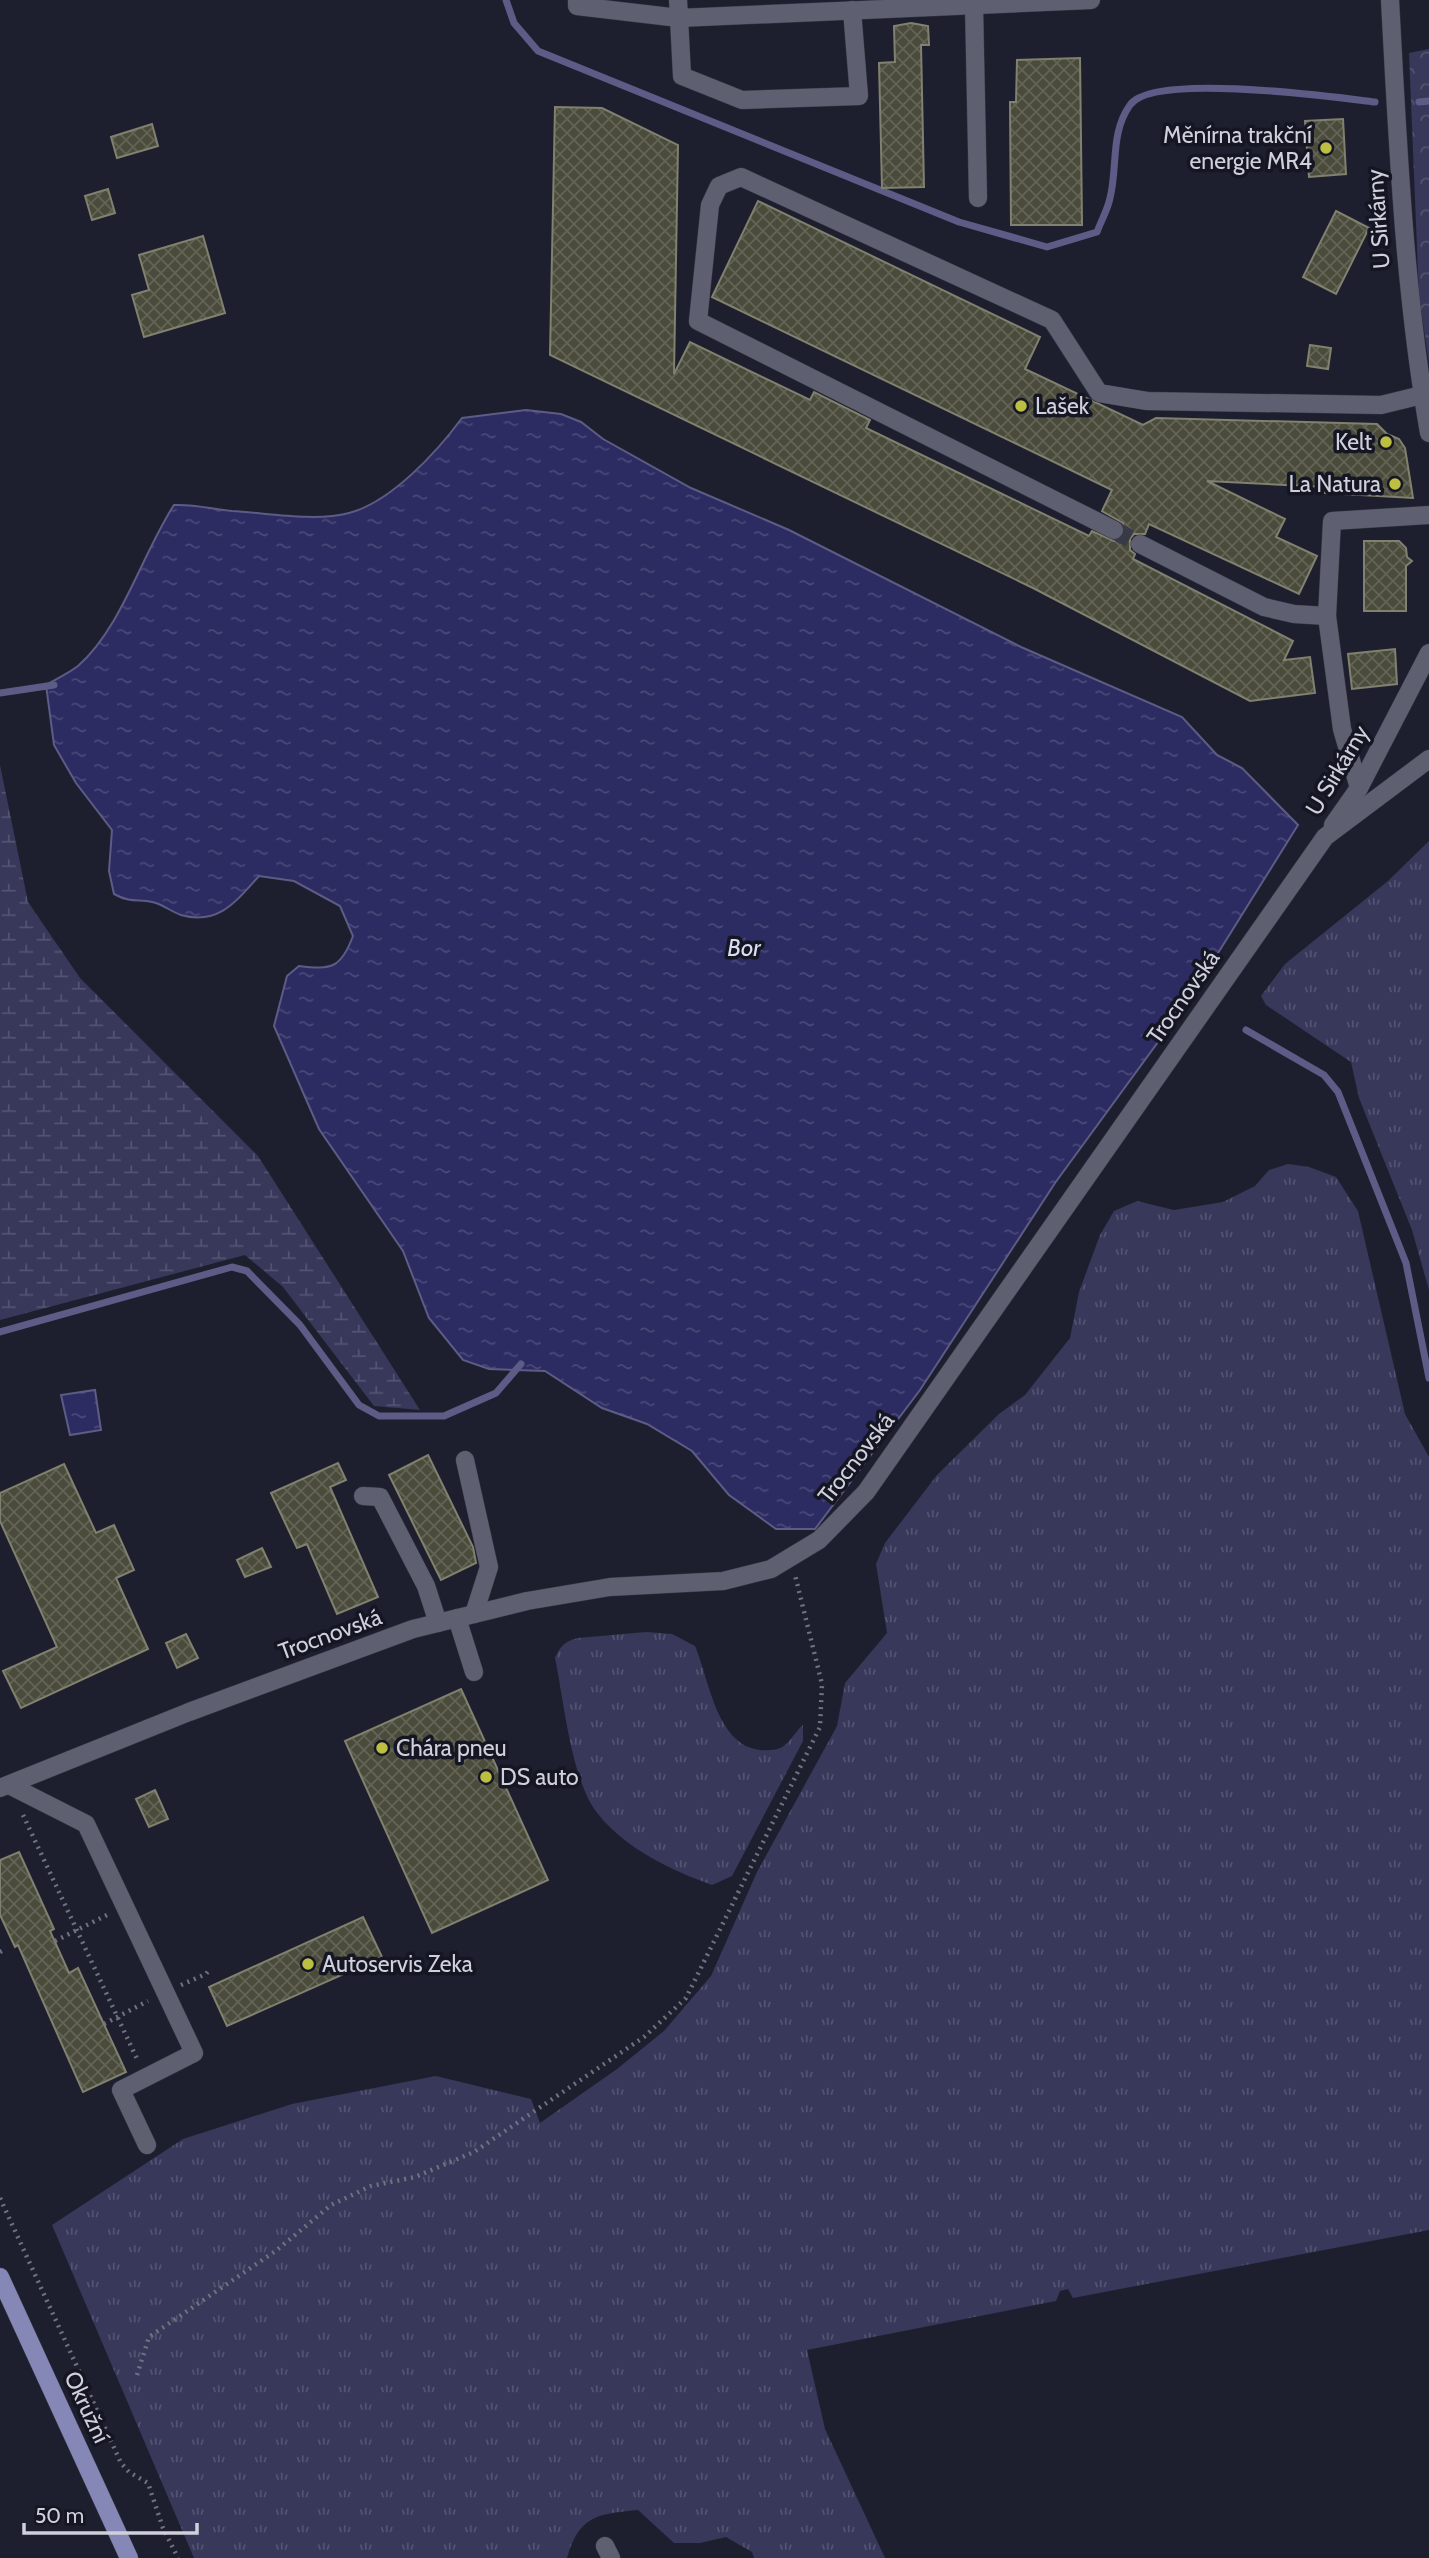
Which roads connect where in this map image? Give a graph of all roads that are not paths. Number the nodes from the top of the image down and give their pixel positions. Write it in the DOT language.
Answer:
graph roads {
  1 [pos="577,0"];
  2 [pos="1091,0"];
  3 [pos="1390,0"];
  4 [pos="974,5"];
  5 [pos="679,9"];
  6 [pos="852,10"];
  7 [pos="978,198"];
  8 [pos="1422,395"];
  9 [pos="1429,433"];
  10 [pos="1429,515"];
  11 [pos="1114,530"];
  12 [pos="1140,544"];
  13 [pos="1327,616"];
  14 [pos="1429,653"];
  15 [pos="1429,760"];
  16 [pos="1359,789"];
  17 [pos="1325,837"];
  18 [pos="465,1460"];
  19 [pos="363,1496"];
  20 [pos="466,1616"];
  21 [pos="438,1623"];
  22 [pos="474,1672"];
  23 [pos="4,1786"];
  24 [pos="147,2145"];
  25 [pos="0,2277"];
  26 [pos="130,2558"];
  1 -- 5 [label="street"];
  2 -- 4 [label="street"];
  3 -- 8 [label="street, U Sirkárny"];
  4 -- 6 [label="street"];
  4 -- 7 [label="street"];
  5 -- 6 [label="street"];
  5 -- 6 [label="street"];
  8 -- 9 [label="street, U Sirkárny"];
  8 -- 11 [label="street"];
  10 -- 13 [label="street"];
  12 -- 13 [label="street"];
  13 -- 16 [label="street"];
  14 -- 16 [label="street, U Sirkárny"];
  15 -- 17 [label="street, Trocnovská"];
  16 -- 17 [label="street, U Sirkárny"];
  17 -- 20 [label="street, Trocnovská"];
  18 -- 20 [label="street"];
  19 -- 21 [label="street"];
  20 -- 21 [label="street, Trocnovská"];
  20 -- 22 [label="street"];
  21 -- 23 [label="street, Trocnovská"];
  23 -- 24 [label="street"];
  25 -- 26 [label="main road, Okružní"];
}
